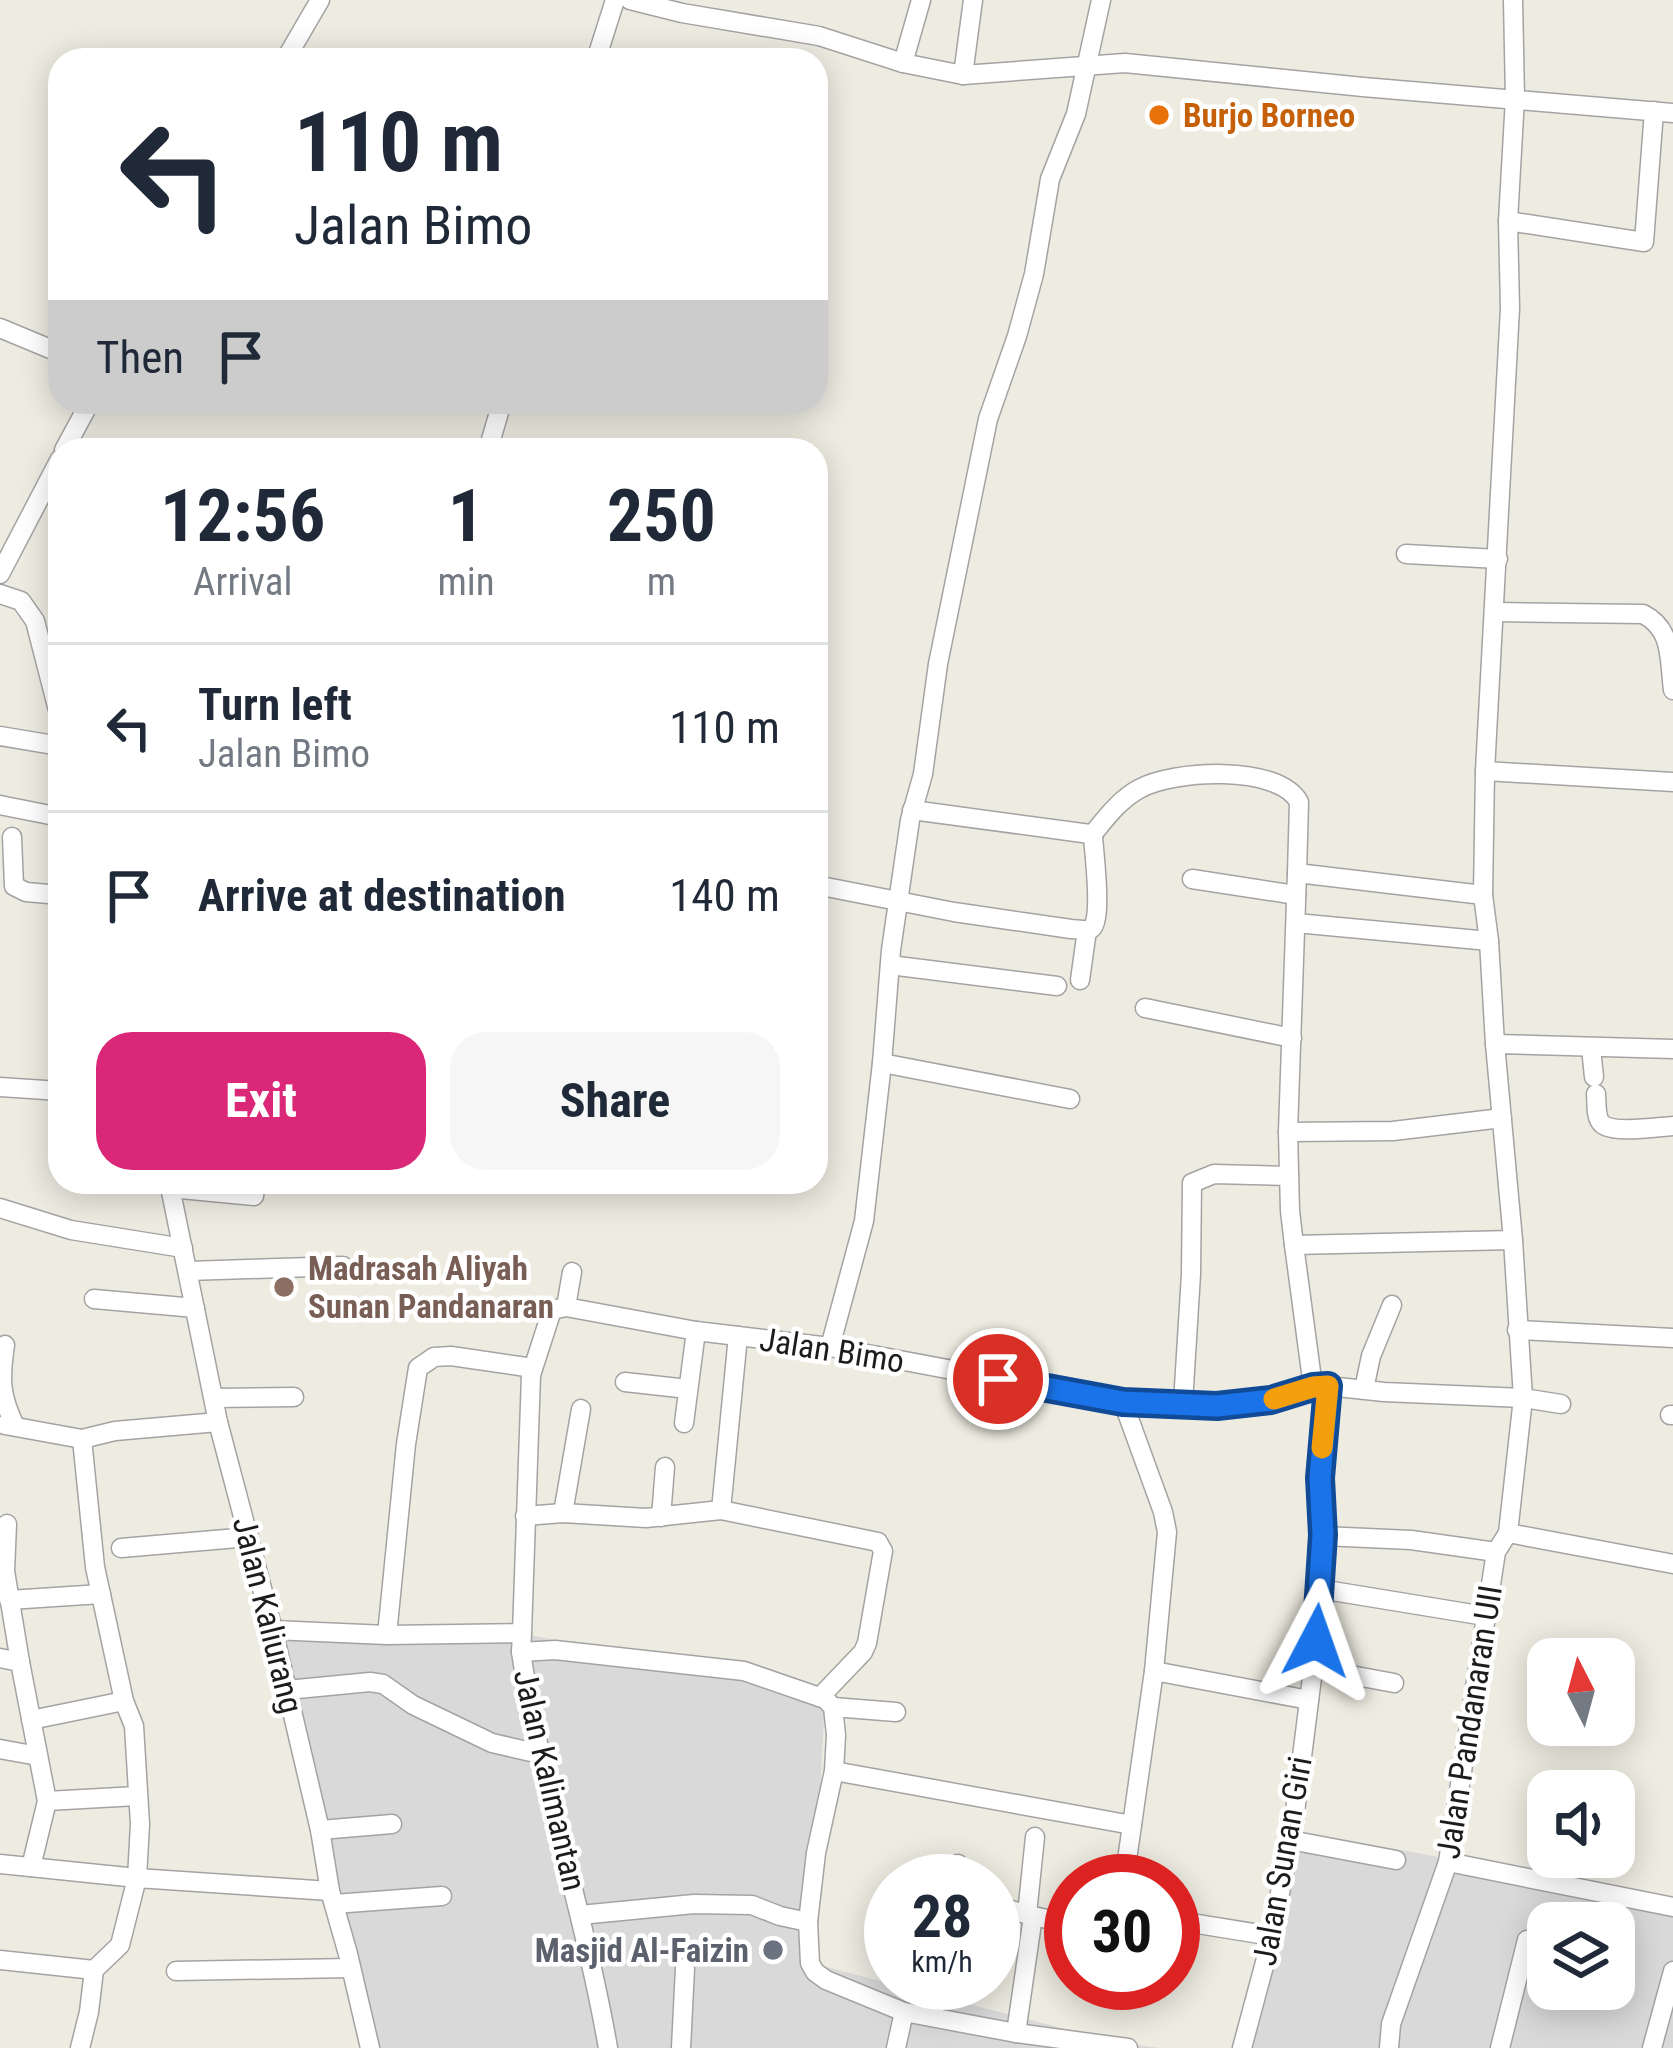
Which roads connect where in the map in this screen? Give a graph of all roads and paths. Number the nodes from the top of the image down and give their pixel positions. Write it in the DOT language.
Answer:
graph roads {
  1 [pos="320,0"];
  2 [pos="615,0"];
  3 [pos="630,0"];
  4 [pos="921,0"];
  5 [pos="973,0"];
  6 [pos="1101,0"];
  7 [pos="1513,0"];
  8 [pos="683,6"];
  9 [pos="292,48"];
  10 [pos="600,48"];
  11 [pos="903,63"];
  12 [pos="1087,64"];
  13 [pos="963,75"];
  14 [pos="1515,98"];
  15 [pos="1664,112"];
  16 [pos="1508,220"];
  17 [pos="0,328"];
  18 [pos="48,347"];
  19 [pos="48,482"];
  20 [pos="1406,554"];
  21 [pos="1498,559"];
  22 [pos="0,574"];
  23 [pos="0,593"];
  24 [pos="1495,612"];
  25 [pos="48,671"];
  26 [pos="1673,690"];
  27 [pos="0,736"];
  28 [pos="48,744"];
  29 [pos="1485,771"];
  30 [pos="1673,782"];
  31 [pos="0,805"];
  32 [pos="912,810"];
  33 [pos="48,815"];
  34 [pos="1092,835"];
  35 [pos="12,837"];
  36 [pos="1297,873"];
  37 [pos="1192,879"];
  38 [pos="828,887"];
  39 [pos="48,894"];
  40 [pos="1296,895"];
  41 [pos="1483,895"];
  42 [pos="898,900"];
  43 [pos="1296,923"];
  44 [pos="1087,930"];
  45 [pos="1489,941"];
  46 [pos="890,964"];
  47 [pos="1080,980"];
  48 [pos="1058,986"];
  49 [pos="1145,1008"];
  50 [pos="1292,1038"];
  51 [pos="1495,1044"];
  52 [pos="1591,1048"];
  53 [pos="1673,1049"];
  54 [pos="882,1063"];
  55 [pos="0,1087"];
  56 [pos="48,1090"];
  57 [pos="1070,1099"];
  58 [pos="1502,1118"];
  59 [pos="1673,1126"];
  60 [pos="1288,1132"];
  61 [pos="1289,1176"];
  62 [pos="172,1194"];
  63 [pos="0,1208"];
  64 [pos="1514,1240"];
  65 [pos="1294,1245"];
  66 [pos="183,1248"];
  67 [pos="343,1266"];
  68 [pos="188,1271"];
  69 [pos="572,1272"];
  70 [pos="94,1299"];
  71 [pos="1392,1305"];
  72 [pos="566,1307"];
  73 [pos="195,1308"];
  74 [pos="1517,1330"];
  75 [pos="696,1331"];
  76 [pos="738,1336"];
  77 [pos="1673,1338"];
  78 [pos="830,1347"];
  79 [pos="3,1358"];
  80 [pos="533,1368"];
  81 [pos="625,1382"];
  82 [pos="1321,1387"];
  83 [pos="688,1389"];
  84 [pos="1364,1389"];
  85 [pos="294,1397"];
  86 [pos="214,1398"];
  87 [pos="1522,1398"];
  88 [pos="1123,1402"];
  89 [pos="1183,1403"];
  90 [pos="1561,1404"];
  91 [pos="581,1408"];
  92 [pos="218,1422"];
  93 [pos="683,1423"];
  94 [pos="7,1425"];
  95 [pos="82,1439"];
  96 [pos="665,1467"];
  97 [pos="721,1510"];
  98 [pos="563,1513"];
  99 [pos="525,1516"];
  100 [pos="662,1517"];
  101 [pos="7,1524"];
  102 [pos="1508,1533"];
  103 [pos="1323,1535"];
  104 [pos="249,1537"];
  105 [pos="121,1547"];
  106 [pos="1496,1552"];
  107 [pos="3,1553"];
  108 [pos="1673,1564"];
  109 [pos="1320,1589"];
  110 [pos="101,1594"];
  111 [pos="9,1600"];
  112 [pos="1485,1616"];
  113 [pos="273,1630"];
  114 [pos="387,1635"];
  115 [pos="522,1642"];
  116 [pos="10,1660"];
  117 [pos="1313,1668"];
  118 [pos="1154,1671"];
  119 [pos="1394,1683"];
  120 [pos="287,1690"];
  121 [pos="1309,1700"];
  122 [pos="124,1701"];
  123 [pos="826,1702"];
  124 [pos="896,1712"];
  125 [pos="31,1720"];
  126 [pos="0,1749"];
  127 [pos="540,1754"];
  128 [pos="38,1756"];
  129 [pos="833,1771"];
  130 [pos="137,1796"];
  131 [pos="47,1801"];
  132 [pos="392,1824"];
  133 [pos="1132,1825"];
  134 [pos="320,1830"];
  135 [pos="1035,1838"];
  136 [pos="1290,1840"];
  137 [pos="1128,1854"];
  138 [pos="1396,1860"];
  139 [pos="1448,1862"];
  140 [pos="0,1864"];
  141 [pos="31,1867"];
  142 [pos="137,1878"];
  143 [pos="442,1896"];
  144 [pos="332,1898"];
  145 [pos="1673,1907"];
  146 [pos="1020,1912"];
  147 [pos="580,1915"];
  148 [pos="1030,1915"];
  149 [pos="1044,1918"];
  150 [pos="808,1922"];
  151 [pos="1200,1924"];
  152 [pos="1272,1936"];
  153 [pos="1527,1940"];
  154 [pos="0,1960"];
  155 [pos="350,1968"];
  156 [pos="686,1968"];
  157 [pos="94,1970"];
  158 [pos="176,1971"];
  159 [pos="1673,1971"];
  160 [pos="904,2012"];
  161 [pos="1016,2033"];
  162 [pos="370,2047"];
  163 [pos="80,2048"];
  164 [pos="353,2048"];
  165 [pos="608,2048"];
  166 [pos="682,2048"];
  167 [pos="896,2048"];
  168 [pos="1128,2048"];
  169 [pos="1242,2048"];
  170 [pos="1389,2048"];
  171 [pos="1500,2048"];
  172 [pos="1652,2048"];
  1 -- 9 [label="street"];
  2 -- 10 [label="street"];
  3 -- 8 [label="street"];
  4 -- 11 [label="street"];
  5 -- 13 [label="street"];
  6 -- 12 [label="street"];
  7 -- 14 [label="street"];
  8 -- 11 [label="street"];
  11 -- 13 [label="street"];
  12 -- 13 [label="street"];
  12 -- 14 [label="street"];
  12 -- 32 [label="street"];
  14 -- 15 [label="street"];
  14 -- 16 [label="street"];
  15 -- 16 [label="street"];
  16 -- 21 [label="street"];
  17 -- 18 [label="street"];
  19 -- 22 [label="street"];
  20 -- 21 [label="street"];
  21 -- 24 [label="street"];
  23 -- 25 [label="street"];
  24 -- 26 [label="street"];
  24 -- 29 [label="street"];
  27 -- 28 [label="street"];
  29 -- 30 [label="street"];
  29 -- 41 [label="street"];
  31 -- 33 [label="street"];
  32 -- 34 [label="street"];
  32 -- 42 [label="street"];
  34 -- 36 [label="street, Jalan Sunan Giri"];
  34 -- 44 [label="street"];
  35 -- 39 [label="street"];
  36 -- 40 [label="street, Jalan Sunan Giri"];
  36 -- 41 [label="street"];
  37 -- 40 [label="street"];
  38 -- 42 [label="street"];
  40 -- 43 [label="street, Jalan Sunan Giri"];
  41 -- 45 [label="street"];
  42 -- 44 [label="street"];
  42 -- 46 [label="street"];
  43 -- 45 [label="street"];
  43 -- 50 [label="street, Jalan Sunan Giri"];
  44 -- 47 [label="street"];
  45 -- 51 [label="street"];
  46 -- 48 [label="street"];
  46 -- 54 [label="street"];
  49 -- 50 [label="street"];
  50 -- 60 [label="street, Jalan Sunan Giri"];
  51 -- 52 [label="street"];
  51 -- 58 [label="street"];
  52 -- 53 [label="street"];
  52 -- 59 [label="street"];
  54 -- 57 [label="street"];
  54 -- 78 [label="street"];
  55 -- 56 [label="street"];
  58 -- 60 [label="street"];
  58 -- 64 [label="street"];
  60 -- 61 [label="street, Jalan Sunan Giri"];
  61 -- 65 [label="street, Jalan Sunan Giri"];
  61 -- 89 [label="street"];
  62 -- 66 [label="street, Jalan Kaliurang"];
  63 -- 66 [label="street"];
  64 -- 65 [label="street"];
  64 -- 74 [label="street"];
  65 -- 82 [label="street, Jalan Sunan Giri"];
  66 -- 68 [label="street, Jalan Kaliurang"];
  67 -- 68 [label="street"];
  68 -- 73 [label="street, Jalan Kaliurang"];
  69 -- 72 [label="street"];
  70 -- 73 [label="street"];
  71 -- 84 [label="street"];
  72 -- 75 [label="street, Jalan Bimo"];
  72 -- 80 [label="street"];
  73 -- 86 [label="street, Jalan Kaliurang"];
  74 -- 77 [label="street"];
  74 -- 87 [label="street"];
  75 -- 76 [label="street, Jalan Bimo"];
  75 -- 83 [label="street"];
  76 -- 78 [label="street, Jalan Bimo"];
  76 -- 97 [label="street"];
  78 -- 88 [label="street, Jalan Bimo"];
  79 -- 94 [label="street"];
  80 -- 99 [label="street"];
  80 -- 114 [label="street"];
  81 -- 83 [label="street"];
  82 -- 84 [label="street, Jalan Bimo"];
  82 -- 89 [label="street, Jalan Bimo"];
  82 -- 103 [label="street, Jalan Sunan Giri"];
  83 -- 93 [label="street"];
  84 -- 87 [label="street, Jalan Bimo"];
  85 -- 86 [label="street"];
  86 -- 92 [label="street, Jalan Kaliurang"];
  87 -- 90 [label="street, Jalan Bimo"];
  87 -- 102 [label="street"];
  88 -- 89 [label="street, Jalan Bimo"];
  88 -- 118 [label="street"];
  91 -- 98 [label="street"];
  92 -- 95 [label="street"];
  92 -- 104 [label="street, Jalan Kaliurang"];
  94 -- 95 [label="street"];
  95 -- 110 [label="street"];
  96 -- 100 [label="street"];
  97 -- 100 [label="street"];
  97 -- 123 [label="street"];
  98 -- 99 [label="street"];
  98 -- 100 [label="street"];
  99 -- 115 [label="street"];
  101 -- 107 [label="street"];
  102 -- 106 [label="street, Jalan Pandanaran UII"];
  102 -- 108 [label="street"];
  103 -- 106 [label="street"];
  103 -- 109 [label="street, Jalan Sunan Giri"];
  104 -- 105 [label="street"];
  104 -- 113 [label="street, Jalan Kaliurang"];
  106 -- 112 [label="street, Jalan Pandanaran UII"];
  107 -- 111 [label="street"];
  109 -- 112 [label="street"];
  109 -- 117 [label="street, Jalan Sunan Giri"];
  110 -- 111 [label="street"];
  110 -- 122 [label="street"];
  111 -- 116 [label="street"];
  112 -- 139 [label="street, Jalan Pandanaran UII"];
  113 -- 114 [label="street"];
  113 -- 120 [label="street, Jalan Kaliurang"];
  114 -- 115 [label="street"];
  115 -- 123 [label="street"];
  115 -- 127 [label="street, Jalan Kalimantan"];
  116 -- 125 [label="street"];
  117 -- 119 [label="street"];
  117 -- 121 [label="street, Jalan Sunan Giri"];
  118 -- 121 [label="street"];
  118 -- 133 [label="street"];
  120 -- 127 [label="street"];
  120 -- 134 [label="street, Jalan Kaliurang"];
  121 -- 136 [label="street, Jalan Sunan Giri"];
  122 -- 125 [label="street"];
  122 -- 130 [label="street"];
  123 -- 124 [label="street"];
  123 -- 129 [label="street"];
  125 -- 128 [label="street"];
  126 -- 128 [label="street"];
  127 -- 147 [label="street, Jalan Kalimantan"];
  128 -- 131 [label="street"];
  129 -- 133 [label="street"];
  129 -- 150 [label="street"];
  130 -- 131 [label="street"];
  130 -- 142 [label="street"];
  131 -- 141 [label="street"];
  132 -- 134 [label="street"];
  133 -- 137 [label="street"];
  134 -- 144 [label="street, Jalan Kaliurang"];
  135 -- 148 [label="street"];
  136 -- 138 [label="street"];
  136 -- 152 [label="street, Jalan Sunan Giri"];
  139 -- 145 [label="street"];
  139 -- 170 [label="street, Jalan Pandanaran UII"];
  140 -- 141 [label="street"];
  141 -- 142 [label="street"];
  142 -- 144 [label="street"];
  142 -- 157 [label="street"];
  143 -- 144 [label="street"];
  144 -- 155 [label="street, Jalan Kaliurang"];
  146 -- 148 [label="street"];
  147 -- 150 [label="street"];
  147 -- 165 [label="street, Jalan Kalimantan"];
  148 -- 149 [label="street"];
  148 -- 161 [label="street"];
  150 -- 160 [label="street"];
  151 -- 152 [label="street"];
  152 -- 169 [label="street, Jalan Sunan Giri"];
  153 -- 171 [label="street"];
  154 -- 157 [label="street"];
  155 -- 158 [label="street"];
  155 -- 162 [label="street, Jalan Kaliurang"];
  156 -- 166 [label="street"];
  157 -- 163 [label="street"];
  159 -- 172 [label="street"];
  160 -- 161 [label="street"];
  160 -- 167 [label="street"];
  161 -- 168 [label="street"];
  162 -- 164 [label="street"];
}
